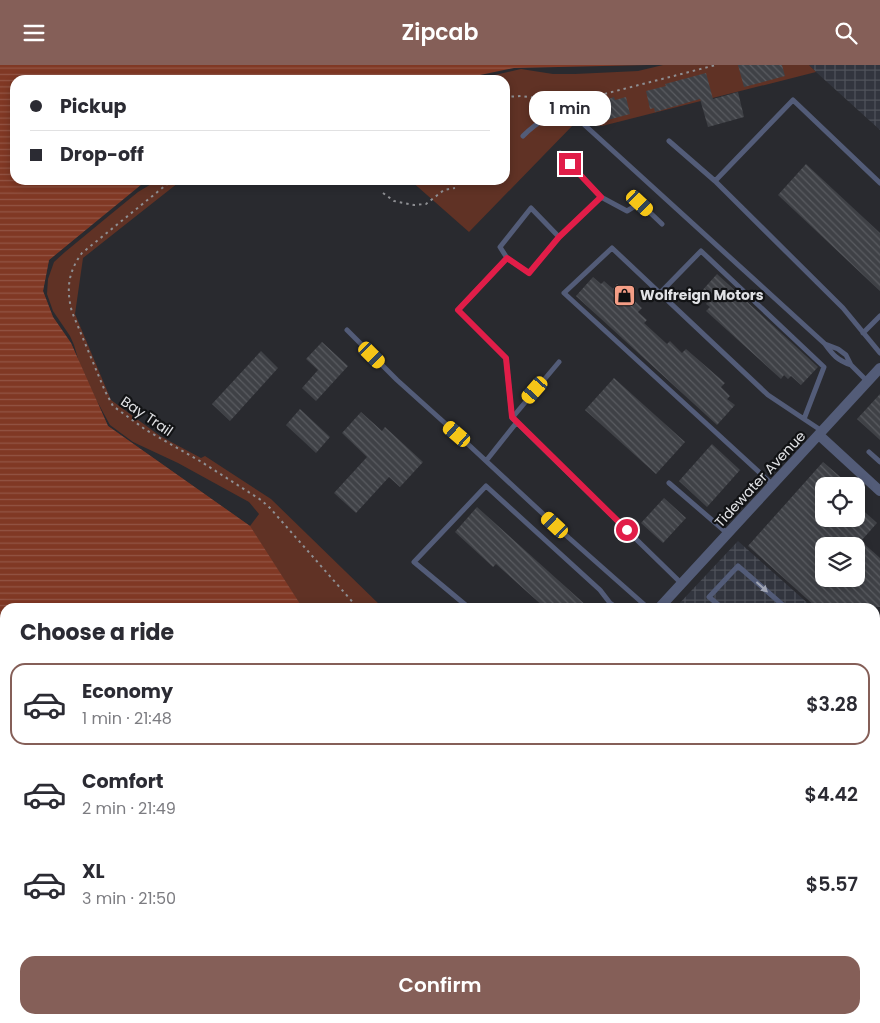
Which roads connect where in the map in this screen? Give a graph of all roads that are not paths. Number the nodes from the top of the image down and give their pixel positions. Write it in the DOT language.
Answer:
graph roads {
  1 [pos="523,136"];
  2 [pos="668,141"];
  3 [pos="560,153"];
  4 [pos="715,181"];
  5 [pos="880,183"];
  6 [pos="601,197"];
  7 [pos="662,224"];
  8 [pos="559,237"];
  9 [pos="507,258"];
  10 [pos="660,293"];
  11 [pos="880,316"];
  12 [pos="347,330"];
  13 [pos="863,333"];
  14 [pos="880,353"];
  15 [pos="559,362"];
  16 [pos="880,368"];
  17 [pos="868,382"];
  18 [pos="512,417"];
  19 [pos="804,419"];
  20 [pos="517,423"];
  21 [pos="821,433"];
  22 [pos="869,452"];
  23 [pos="486,461"];
  24 [pos="880,462"];
  25 [pos="669,483"];
  26 [pos="773,485"];
  27 [pos="880,491"];
  28 [pos="728,534"];
  29 [pos="682,584"];
  30 [pos="463,603"];
  31 [pos="607,603"];
  32 [pos="642,603"];
  33 [pos="664,603"];
  34 [pos="717,603"];
  35 [pos="781,603"];
  1 -- 17 [label="lane"];
  2 -- 4 [label="lane"];
  3 -- 6 [label="lane"];
  4 -- 5 [label="lane"];
  4 -- 13 [label="lane"];
  6 -- 7 [label="lane"];
  6 -- 8 [label="lane"];
  8 -- 9 [label="lane"];
  8 -- 9 [label="lane"];
  9 -- 18 [label="lane"];
  10 -- 19 [label="lane"];
  10 -- 19 [label="lane"];
  10 -- 26 [label="lane"];
  11 -- 13 [label="lane"];
  12 -- 23 [label="lane"];
  13 -- 14 [label="lane"];
  15 -- 18 [label="lane"];
  16 -- 17 [label="street, Tidewater Avenue"];
  17 -- 21 [label="street, Tidewater Avenue"];
  18 -- 20 [label="lane"];
  19 -- 21 [label="lane"];
  20 -- 23 [label="lane"];
  20 -- 29 [label="lane"];
  21 -- 26 [label="street, Tidewater Avenue"];
  21 -- 27 [label="street"];
  22 -- 24 [label="lane"];
  23 -- 32 [label="lane"];
  25 -- 28 [label="lane"];
  26 -- 28 [label="street, Tidewater Avenue"];
  28 -- 29 [label="street, Tidewater Avenue"];
  29 -- 33 [label="street, Tidewater Avenue"];
  30 -- 31 [label="lane"];
  34 -- 35 [label="lane, one-way"];
}
